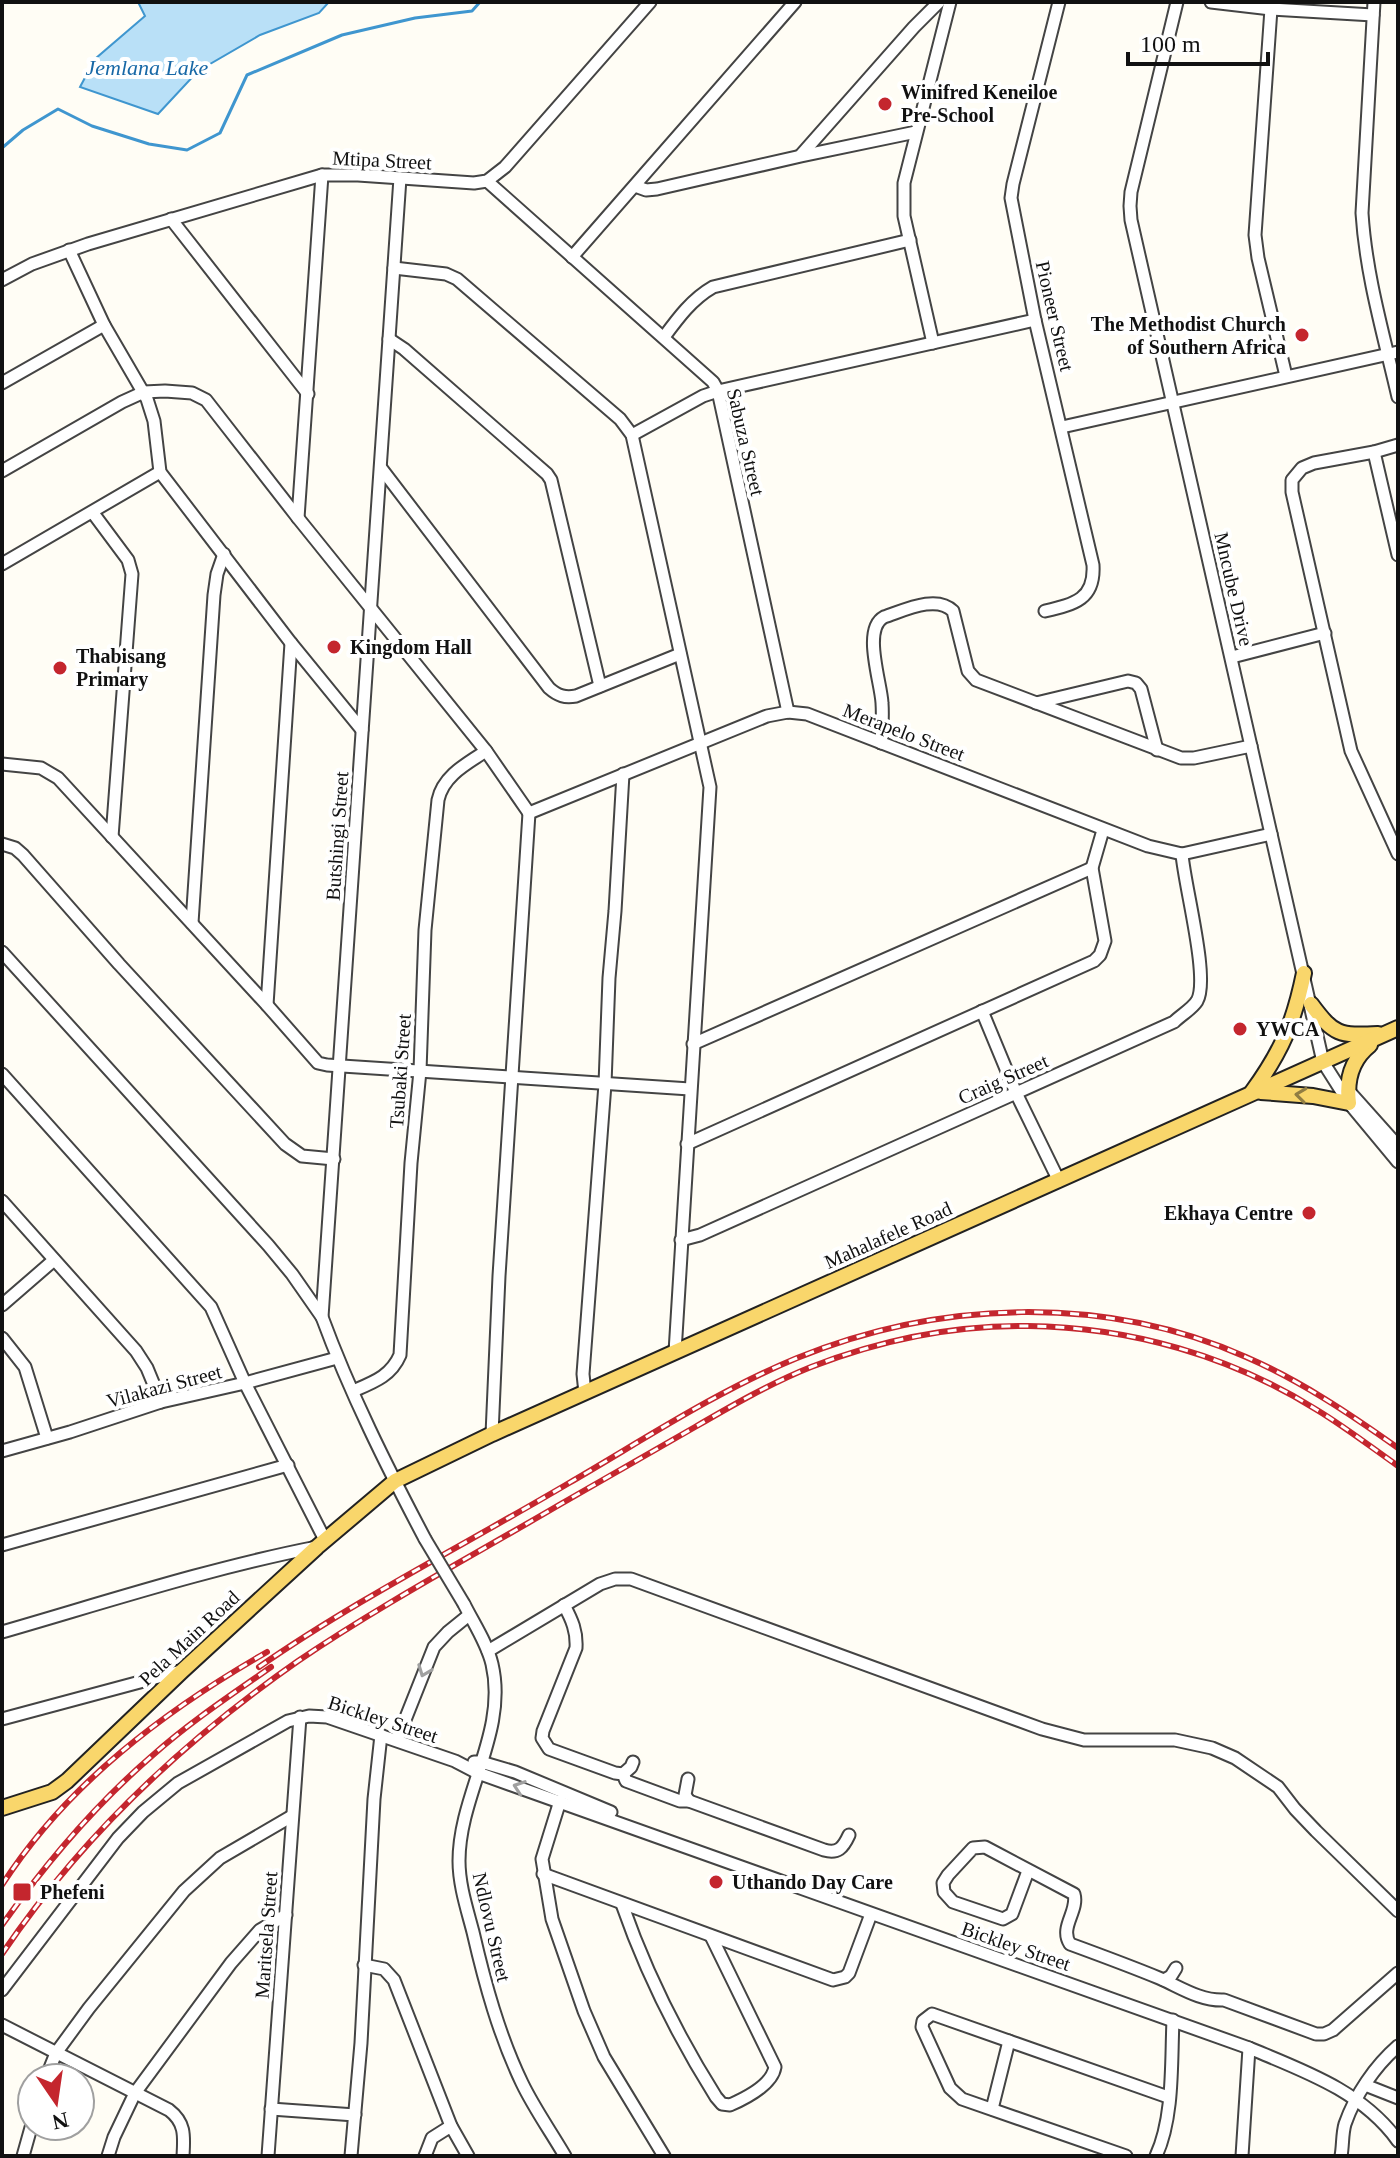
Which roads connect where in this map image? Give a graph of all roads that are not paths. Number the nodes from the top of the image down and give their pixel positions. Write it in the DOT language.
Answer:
graph roads {
  1 [pos="650,2"];
  2 [pos="795,2"];
  3 [pos="939,2"];
  4 [pos="950,2"];
  5 [pos="1059,2"];
  6 [pos="1177,2"];
  7 [pos="1211,2"];
  8 [pos="1374,2"];
  9 [pos="1271,9"];
  10 [pos="1373,15"];
  11 [pos="916,132"];
  12 [pos="801,156"];
  13 [pos="322,175"];
  14 [pos="400,178"];
  15 [pos="487,181"];
  16 [pos="635,186"];
  17 [pos="171,219"];
  18 [pos="910,240"];
  19 [pos="69,250"];
  20 [pos="572,257"];
  21 [pos="394,268"];
  22 [pos="2,280"];
  23 [pos="1035,320"];
  24 [pos="104,325"];
  25 [pos="664,337"];
  26 [pos="389,339"];
  27 [pos="933,343"];
  28 [pos="1393,353"];
  29 [pos="1286,376"];
  30 [pos="2,383"];
  31 [pos="718,391"];
  32 [pos="144,392"];
  33 [pos="308,394"];
  34 [pos="1398,397"];
  35 [pos="1173,401"];
  36 [pos="1062,427"];
  37 [pos="632,435"];
  38 [pos="1398,445"];
  39 [pos="1374,452"];
  40 [pos="381,468"];
  41 [pos="2,471"];
  42 [pos="160,472"];
  43 [pos="93,513"];
  44 [pos="298,518"];
  45 [pos="1396,537"];
  46 [pos="224,554"];
  47 [pos="1398,555"];
  48 [pos="2,564"];
  49 [pos="370,606"];
  50 [pos="1045,611"];
  51 [pos="1325,633"];
  52 [pos="291,643"];
  53 [pos="680,654"];
  54 [pos="1232,657"];
  55 [pos="600,686"];
  56 [pos="1036,703"];
  57 [pos="788,712"];
  58 [pos="362,730"];
  59 [pos="701,742"];
  60 [pos="881,743"];
  61 [pos="1251,746"];
  62 [pos="1157,750"];
  63 [pos="486,751"];
  64 [pos="2,764"];
  65 [pos="623,774"];
  66 [pos="529,813"];
  67 [pos="1103,830"];
  68 [pos="1271,834"];
  69 [pos="112,837"];
  70 [pos="2,844"];
  71 [pos="1182,854"];
  72 [pos="1398,854"];
  73 [pos="1092,868"];
  74 [pos="192,923"];
  75 [pos="2,952"];
  76 [pos="1304,973"];
  77 [pos="1311,1004"];
  78 [pos="267,1005"];
  79 [pos="982,1011"];
  80 [pos="1391,1031"];
  81 [pos="693,1044"];
  82 [pos="1323,1062"];
  83 [pos="339,1066"];
  84 [pos="420,1071"];
  85 [pos="2,1074"];
  86 [pos="512,1077"];
  87 [pos="605,1084"];
  88 [pos="690,1089"];
  89 [pos="1252,1092"];
  90 [pos="1016,1093"];
  91 [pos="1348,1096"];
  92 [pos="687,1144"];
  93 [pos="1398,1146"];
  94 [pos="334,1159"];
  95 [pos="1398,1162"];
  96 [pos="1059,1181"];
  97 [pos="2,1201"];
  98 [pos="681,1240"];
  99 [pos="54,1260"];
  100 [pos="2,1305"];
  101 [pos="322,1317"];
  102 [pos="2,1338"];
  103 [pos="675,1352"];
  104 [pos="337,1358"];
  105 [pos="245,1383"];
  106 [pos="353,1391"];
  107 [pos="585,1393"];
  108 [pos="161,1402"];
  109 [pos="492,1434"];
  110 [pos="47,1438"];
  111 [pos="2,1451"];
  112 [pos="288,1465"];
  113 [pos="395,1481"];
  114 [pos="425,1539"];
  115 [pos="321,1544"];
  116 [pos="2,1545"];
  117 [pos="564,1605"];
  118 [pos="467,1609"];
  119 [pos="2,1632"];
  120 [pos="488,1651"];
  121 [pos="182,1671"];
  122 [pos="300,1717"];
  123 [pos="2,1719"];
  124 [pos="381,1735"];
  125 [pos="397,1740"];
  126 [pos="633,1762"];
  127 [pos="480,1767"];
  128 [pos="623,1774"];
  129 [pos="688,1779"];
  130 [pos="560,1801"];
  131 [pos="689,1801"];
  132 [pos="2,1808"];
  133 [pos="292,1816"];
  134 [pos="658,1835"];
  135 [pos="849,1835"];
  136 [pos="1028,1871"];
  137 [pos="543,1874"];
  138 [pos="622,1904"];
  139 [pos="1398,1911"];
  140 [pos="871,1914"];
  141 [pos="286,1915"];
  142 [pos="711,1936"];
  143 [pos="364,1965"];
  144 [pos="1176,1968"];
  145 [pos="1398,1973"];
  146 [pos="1164,1980"];
  147 [pos="2,1990"];
  148 [pos="1173,2020"];
  149 [pos="2,2025"];
  150 [pos="1009,2041"];
  151 [pos="1398,2046"];
  152 [pos="1249,2048"];
  153 [pos="56,2053"];
  154 [pos="52,2062"];
  155 [pos="1365,2085"];
  156 [pos="135,2093"];
  157 [pos="1168,2097"];
  158 [pos="1398,2098"];
  159 [pos="1357,2100"];
  160 [pos="271,2109"];
  161 [pos="992,2109"];
  162 [pos="355,2115"];
  163 [pos="451,2126"];
  164 [pos="1398,2141"];
  165 [pos="108,2156"];
  166 [pos="183,2156"];
  167 [pos="268,2156"];
  168 [pos="351,2156"];
  169 [pos="425,2156"];
  170 [pos="468,2156"];
  171 [pos="565,2156"];
  172 [pos="664,2156"];
  173 [pos="1126,2156"];
  174 [pos="1156,2156"];
  175 [pos="1242,2156"];
  176 [pos="1341,2156"];
  1 -- 15 [label="street"];
  2 -- 16 [label="street"];
  3 -- 12 [label="street"];
  4 -- 11 [label="street"];
  5 -- 23 [label="street, Pioneer Street"];
  6 -- 35 [label="street, Mncube Drive"];
  7 -- 9 [label="street"];
  8 -- 10 [label="street"];
  9 -- 10 [label="street"];
  9 -- 29 [label="street"];
  10 -- 28 [label="street"];
  11 -- 12 [label="street"];
  11 -- 18 [label="street"];
  12 -- 16 [label="street"];
  13 -- 14 [label="street, Mtipa Street"];
  13 -- 17 [label="street, Mtipa Street"];
  13 -- 33 [label="street"];
  14 -- 15 [label="street, Mtipa Street"];
  14 -- 21 [label="street, Butshingi Street"];
  15 -- 20 [label="street, Sabuza Street"];
  16 -- 20 [label="street"];
  17 -- 19 [label="street, Mtipa Street"];
  17 -- 33 [label="street"];
  18 -- 25 [label="street"];
  18 -- 27 [label="street"];
  19 -- 22 [label="street, Mtipa Street"];
  19 -- 24 [label="street"];
  20 -- 25 [label="street, Sabuza Street"];
  21 -- 26 [label="street, Butshingi Street"];
  21 -- 37 [label="street"];
  23 -- 27 [label="street"];
  23 -- 36 [label="street, Pioneer Street"];
  24 -- 30 [label="street"];
  24 -- 32 [label="street"];
  25 -- 31 [label="street, Sabuza Street"];
  26 -- 40 [label="street, Butshingi Street"];
  26 -- 55 [label="street"];
  27 -- 31 [label="street"];
  28 -- 29 [label="street"];
  28 -- 34 [label="street"];
  29 -- 35 [label="street"];
  31 -- 37 [label="street"];
  31 -- 57 [label="street, Sabuza Street"];
  32 -- 41 [label="street"];
  32 -- 42 [label="street"];
  32 -- 44 [label="street"];
  33 -- 44 [label="street"];
  35 -- 36 [label="street"];
  35 -- 54 [label="street, Mncube Drive"];
  36 -- 50 [label="street, Pioneer Street"];
  37 -- 53 [label="street"];
  38 -- 39 [label="street"];
  39 -- 45 [label="street"];
  39 -- 51 [label="street"];
  40 -- 49 [label="street, Butshingi Street"];
  40 -- 55 [label="street"];
  42 -- 43 [label="street"];
  42 -- 46 [label="street"];
  43 -- 48 [label="street"];
  43 -- 69 [label="street"];
  44 -- 49 [label="street"];
  45 -- 47 [label="street"];
  46 -- 52 [label="street"];
  46 -- 74 [label="street"];
  49 -- 58 [label="street, Butshingi Street"];
  49 -- 63 [label="street"];
  51 -- 54 [label="street"];
  51 -- 72 [label="street"];
  52 -- 58 [label="street"];
  52 -- 78 [label="street"];
  53 -- 55 [label="street"];
  53 -- 59 [label="street"];
  54 -- 61 [label="street, Mncube Drive"];
  56 -- 60 [label="street"];
  56 -- 62 [label="street"];
  56 -- 62 [label="street"];
  57 -- 59 [label="street, Merapelo Street"];
  57 -- 60 [label="street, Merapelo Street"];
  58 -- 83 [label="street, Butshingi Street"];
  59 -- 65 [label="street, Merapelo Street"];
  59 -- 81 [label="street"];
  60 -- 67 [label="street, Merapelo Street"];
  61 -- 62 [label="street"];
  61 -- 68 [label="street, Mncube Drive"];
  63 -- 66 [label="street"];
  63 -- 84 [label="street, Tsubaki Street"];
  64 -- 69 [label="street"];
  65 -- 66 [label="street, Merapelo Street"];
  65 -- 87 [label="street"];
  66 -- 86 [label="street"];
  67 -- 71 [label="street, Merapelo Street"];
  67 -- 73 [label="street"];
  68 -- 71 [label="street, Merapelo Street"];
  68 -- 76 [label="street, Mncube Drive"];
  69 -- 74 [label="street"];
  70 -- 94 [label="street"];
  71 -- 90 [label="street, Craig Street"];
  73 -- 79 [label="street"];
  73 -- 81 [label="street"];
  74 -- 78 [label="street"];
  75 -- 101 [label="street"];
  76 -- 77 [label="street, Mncube Drive"];
  76 -- 89 [label="main road"];
  77 -- 80 [label="main road"];
  77 -- 82 [label="street, Mncube Drive"];
  78 -- 83 [label="street"];
  79 -- 90 [label="street"];
  79 -- 92 [label="street"];
  80 -- 82 [label="main road, Mahalafele Road"];
  80 -- 91 [label="main road"];
  81 -- 88 [label="street"];
  82 -- 89 [label="main road, Mahalafele Road"];
  82 -- 91 [label="street, Mncube Drive"];
  83 -- 84 [label="street"];
  83 -- 94 [label="street, Butshingi Street"];
  84 -- 86 [label="street"];
  84 -- 106 [label="street, Tsubaki Street"];
  85 -- 105 [label="street"];
  86 -- 87 [label="street"];
  86 -- 109 [label="street"];
  87 -- 88 [label="street"];
  87 -- 107 [label="street"];
  88 -- 92 [label="street"];
  91 -- 89 [label="main road, one-way"];
  89 -- 96 [label="main road, Mahalafele Road"];
  90 -- 96 [label="street"];
  90 -- 98 [label="street, Craig Street"];
  91 -- 93 [label="street"];
  91 -- 95 [label="street, Mncube Drive"];
  92 -- 98 [label="street"];
  94 -- 101 [label="street, Butshingi Street"];
  96 -- 103 [label="main road, Mahalafele Road"];
  97 -- 99 [label="street"];
  98 -- 103 [label="street"];
  99 -- 100 [label="street"];
  99 -- 108 [label="street"];
  101 -- 104 [label="street, Butshingi Street"];
  102 -- 110 [label="street"];
  103 -- 107 [label="main road, Mahalafele Road"];
  104 -- 105 [label="street, Vilakazi Street"];
  104 -- 106 [label="street, Butshingi Street"];
  105 -- 108 [label="street, Vilakazi Street"];
  105 -- 112 [label="street"];
  106 -- 113 [label="street, Butshingi Street"];
  107 -- 109 [label="main road, Mahalafele Road"];
  108 -- 110 [label="street, Vilakazi Street"];
  109 -- 113 [label="main road, Mahalafele Road"];
  110 -- 111 [label="street, Vilakazi Street"];
  112 -- 115 [label="street"];
  112 -- 116 [label="street"];
  113 -- 114 [label="street, Butshingi Street"];
  113 -- 115 [label="main road, Pela Main Road"];
  114 -- 118 [label="street, Ndlovu Street, bridge"];
  115 -- 119 [label="street"];
  115 -- 121 [label="main road, Pela Main Road"];
  117 -- 120 [label="street"];
  117 -- 128 [label="street"];
  117 -- 139 [label="street"];
  118 -- 120 [label="street, Ndlovu Street"];
  118 -- 125 [label="street, one-way"];
  120 -- 127 [label="street, Ndlovu Street"];
  121 -- 123 [label="street"];
  121 -- 132 [label="main road, Pela Main Road"];
  122 -- 124 [label="street, Bickley Street"];
  122 -- 133 [label="street, Maritsela Street"];
  122 -- 147 [label="street"];
  124 -- 125 [label="street, Bickley Street"];
  124 -- 143 [label="street"];
  125 -- 127 [label="street, Bickley Street"];
  126 -- 128 [label="street"];
  130 -- 127 [label="street, Bickley Street, one-way"];
  127 -- 134 [label="street, Bickley Street"];
  127 -- 171 [label="street, Ndlovu Street"];
  128 -- 131 [label="street"];
  129 -- 131 [label="street"];
  130 -- 134 [label="street, Bickley Street"];
  130 -- 137 [label="street"];
  131 -- 135 [label="street"];
  133 -- 141 [label="street, Maritsela Street"];
  133 -- 153 [label="street"];
  134 -- 140 [label="street, Bickley Street"];
  136 -- 136 [label="street"];
  136 -- 146 [label="street"];
  137 -- 138 [label="street"];
  137 -- 172 [label="street"];
  138 -- 142 [label="street"];
  138 -- 142 [label="street"];
  140 -- 142 [label="street"];
  140 -- 148 [label="street, Bickley Street"];
  141 -- 156 [label="street"];
  141 -- 160 [label="street, Maritsela Street"];
  143 -- 162 [label="street"];
  143 -- 163 [label="street"];
  144 -- 146 [label="street"];
  145 -- 146 [label="street"];
  148 -- 152 [label="street, Bickley Street"];
  148 -- 157 [label="street"];
  149 -- 153 [label="street"];
  150 -- 157 [label="street"];
  150 -- 161 [label="street"];
  150 -- 161 [label="street"];
  151 -- 155 [label="street"];
  152 -- 159 [label="street, Bickley Street"];
  152 -- 175 [label="street"];
  153 -- 154 [label="street"];
  153 -- 156 [label="street"];
  155 -- 158 [label="street"];
  155 -- 159 [label="street"];
  156 -- 165 [label="street"];
  156 -- 166 [label="street"];
  157 -- 174 [label="street"];
  159 -- 164 [label="street, Bickley Street"];
  159 -- 176 [label="street"];
  160 -- 162 [label="street"];
  160 -- 167 [label="street, Maritsela Street"];
  161 -- 173 [label="street"];
  162 -- 168 [label="street"];
  163 -- 169 [label="street"];
  163 -- 170 [label="street"];
}
